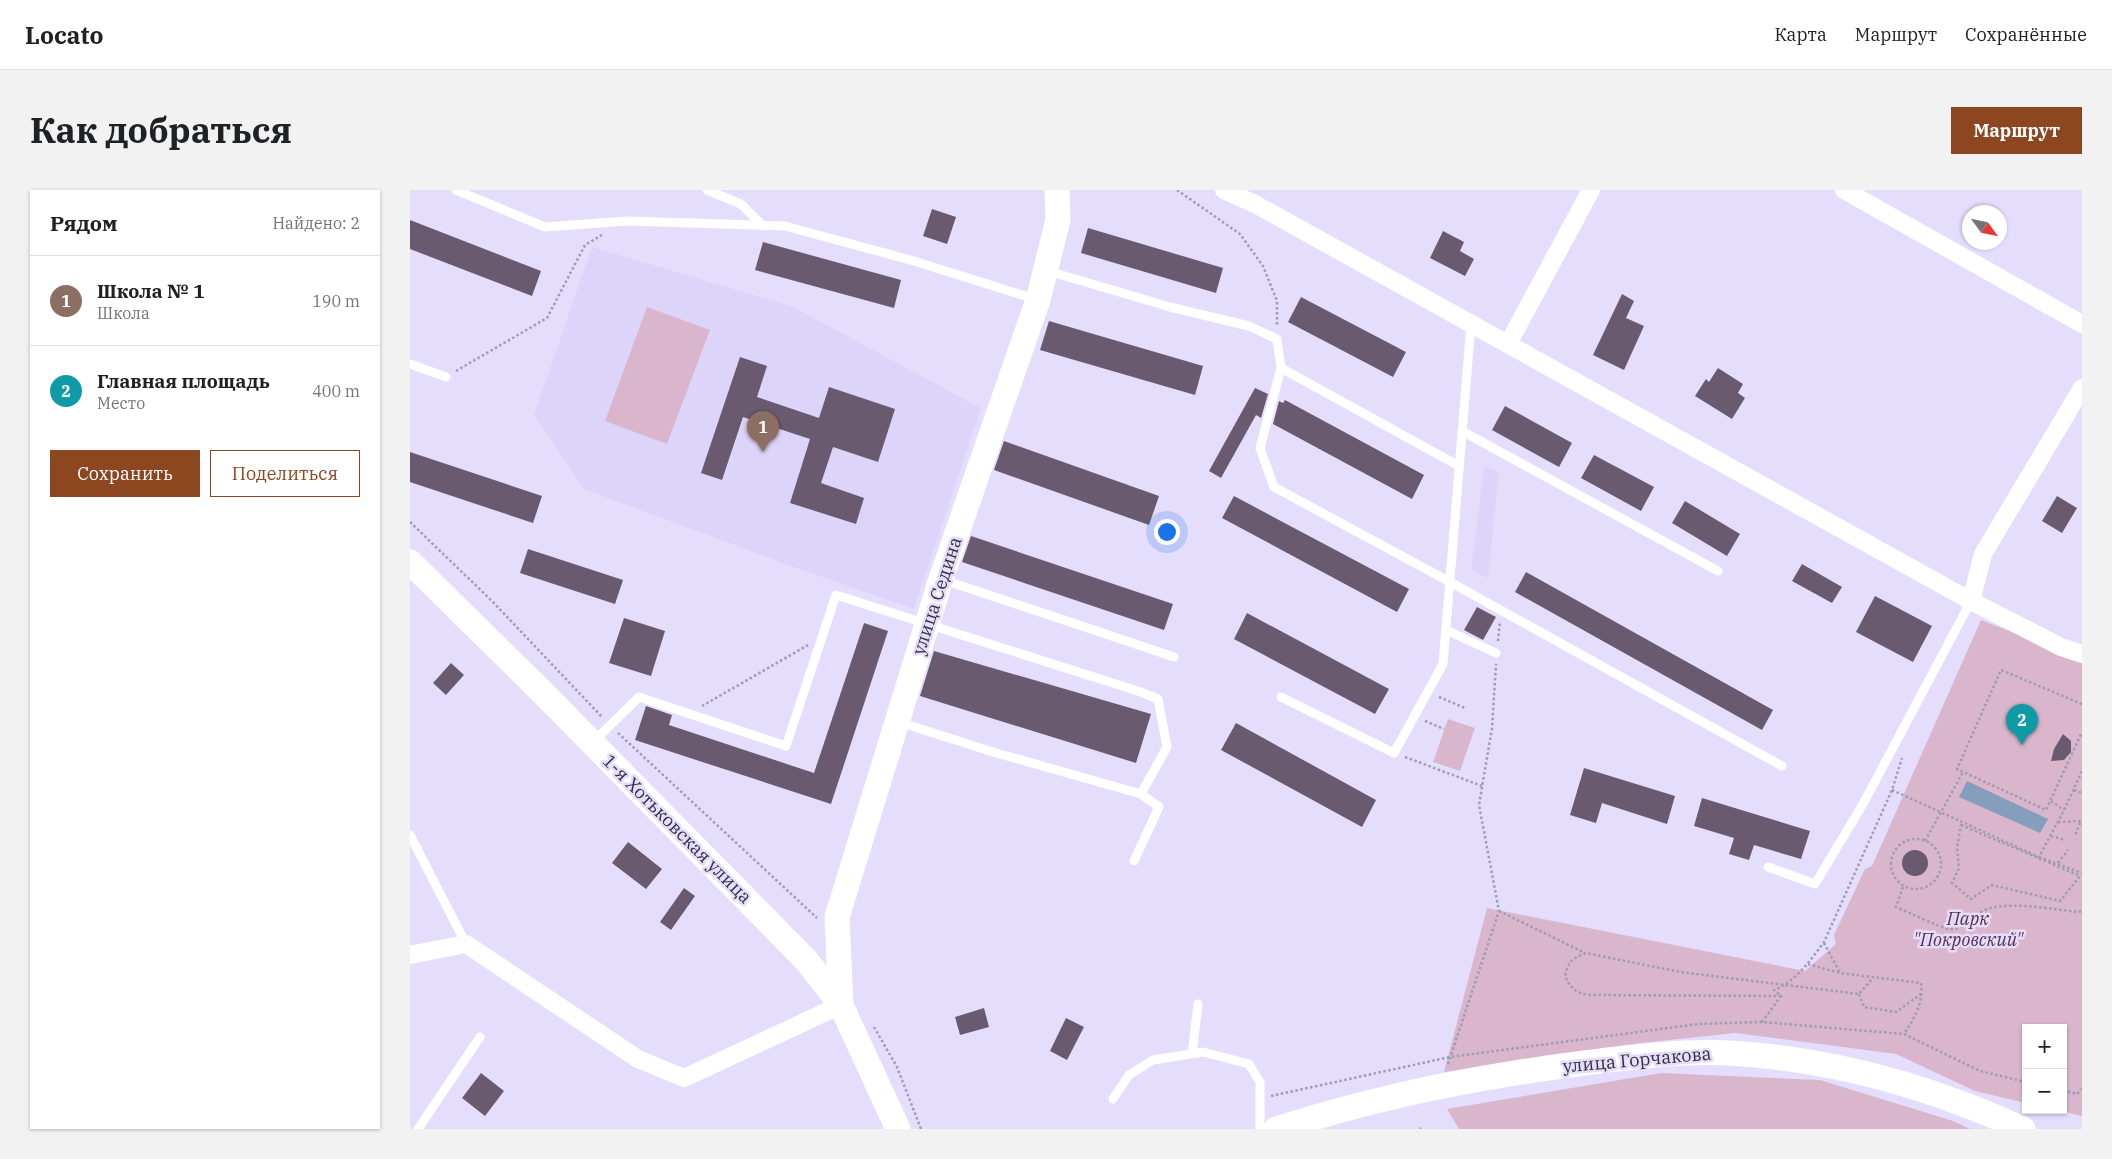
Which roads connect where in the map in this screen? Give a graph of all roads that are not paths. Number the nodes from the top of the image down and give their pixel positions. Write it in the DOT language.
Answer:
graph roads {
  1 [pos="456,190"];
  2 [pos="707,190"];
  3 [pos="1057,190"];
  4 [pos="1224,190"];
  5 [pos="1591,190"];
  6 [pos="1844,190"];
  7 [pos="763,226"];
  8 [pos="1045,270"];
  9 [pos="1038,300"];
  10 [pos="1471,324"];
  11 [pos="2082,324"];
  12 [pos="1508,344"];
  13 [pos="410,364"];
  14 [pos="1281,368"];
  15 [pos="446,377"];
  16 [pos="2082,388"];
  17 [pos="1462,431"];
  18 [pos="1459,466"];
  19 [pos="410,562"];
  20 [pos="1718,570"];
  21 [pos="941,579"];
  22 [pos="1450,582"];
  23 [pos="1970,601"];
  24 [pos="926,624"];
  25 [pos="1446,630"];
  26 [pos="1496,654"];
  27 [pos="2082,654"];
  28 [pos="1174,657"];
  29 [pos="1281,697"];
  30 [pos="897,721"];
  31 [pos="592,742"];
  32 [pos="1782,766"];
  33 [pos="1141,794"];
  34 [pos="410,835"];
  35 [pos="1134,861"];
  36 [pos="1768,867"];
  37 [pos="466,944"];
  38 [pos="410,955"];
  39 [pos="1198,1004"];
  40 [pos="841,1005"];
  41 [pos="480,1037"];
  42 [pos="1192,1054"];
  43 [pos="1113,1099"];
  44 [pos="418,1129"];
  45 [pos="898,1129"];
  46 [pos="1260,1129"];
  47 [pos="1276,1129"];
  48 [pos="2023,1129"];
  1 -- 7 [label="lane"];
  2 -- 7 [label="lane"];
  3 -- 8 [label="main road, улица Седина"];
  4 -- 10 [label="street"];
  5 -- 12 [label="street"];
  6 -- 11 [label="street"];
  7 -- 9 [label="lane"];
  8 -- 9 [label="main road, улица Седина"];
  8 -- 14 [label="lane"];
  9 -- 21 [label="main road, улица Седина"];
  10 -- 12 [label="street"];
  10 -- 17 [label="lane"];
  12 -- 23 [label="street"];
  13 -- 15 [label="lane"];
  14 -- 18 [label="lane"];
  14 -- 22 [label="lane"];
  16 -- 23 [label="street"];
  17 -- 18 [label="lane"];
  17 -- 20 [label="lane"];
  18 -- 22 [label="lane"];
  19 -- 31 [label="main road, 1-я Хотьковская улица"];
  21 -- 24 [label="main road, улица Седина"];
  21 -- 28 [label="lane"];
  22 -- 25 [label="lane"];
  22 -- 32 [label="lane"];
  23 -- 27 [label="street"];
  23 -- 36 [label="lane"];
  24 -- 30 [label="main road, улица Седина"];
  24 -- 31 [label="lane"];
  24 -- 33 [label="lane"];
  25 -- 26 [label="lane"];
  25 -- 29 [label="lane"];
  30 -- 33 [label="lane"];
  30 -- 40 [label="main road, улица Седина"];
  31 -- 40 [label="main road, 1-я Хотьковская улица"];
  33 -- 35 [label="lane"];
  34 -- 37 [label="lane"];
  37 -- 38 [label="street"];
  37 -- 40 [label="street"];
  39 -- 42 [label="lane"];
  40 -- 45 [label="main road, 1-я Хотьковская улица"];
  41 -- 44 [label="lane"];
  42 -- 43 [label="lane"];
  42 -- 46 [label="lane"];
  47 -- 48 [label="main road, улица Горчакова"];
}
